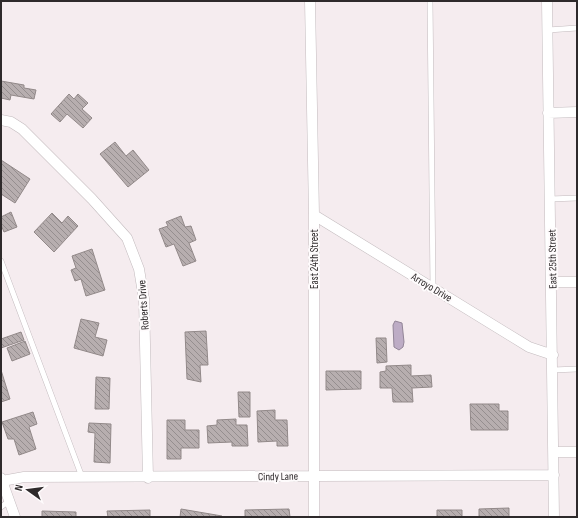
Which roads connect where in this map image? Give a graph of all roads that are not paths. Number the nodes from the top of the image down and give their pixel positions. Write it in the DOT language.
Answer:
graph roads {
  1 [pos="310,1"];
  2 [pos="430,1"];
  3 [pos="547,1"];
  4 [pos="577,28"];
  5 [pos="548,30"];
  6 [pos="577,112"];
  7 [pos="548,113"];
  8 [pos="1,120"];
  9 [pos="550,198"];
  10 [pos="577,198"];
  11 [pos="314,215"];
  12 [pos="1,261"];
  13 [pos="552,282"];
  14 [pos="577,282"];
  15 [pos="433,288"];
  16 [pos="553,355"];
  17 [pos="577,369"];
  18 [pos="553,370"];
  19 [pos="554,452"];
  20 [pos="577,452"];
  21 [pos="315,475"];
  22 [pos="554,475"];
  23 [pos="83,478"];
  24 [pos="148,478"];
  25 [pos="1,479"];
  26 [pos="5,504"];
  27 [pos="15,517"];
  28 [pos="314,517"];
  29 [pos="554,517"];
  1 -- 11 [label="street, East 24th Street"];
  2 -- 15 [label="lane"];
  3 -- 5 [label="street, East 25th Street"];
  4 -- 5 [label="lane"];
  5 -- 7 [label="street, East 25th Street"];
  6 -- 7 [label="street"];
  7 -- 9 [label="street, East 25th Street"];
  8 -- 24 [label="street, Roberts Drive"];
  9 -- 10 [label="lane"];
  9 -- 13 [label="street, East 25th Street"];
  11 -- 15 [label="street, Arroyo Drive"];
  11 -- 21 [label="street, East 24th Street"];
  12 -- 23 [label="lane"];
  13 -- 14 [label="street"];
  13 -- 16 [label="street, East 25th Street"];
  15 -- 16 [label="street, Arroyo Drive"];
  16 -- 18 [label="street, East 25th Street"];
  17 -- 18 [label="lane"];
  18 -- 19 [label="street, East 25th Street"];
  19 -- 20 [label="street"];
  19 -- 22 [label="street, East 25th Street"];
  21 -- 22 [label="street, Cindy Lane"];
  21 -- 24 [label="street, Cindy Lane"];
  21 -- 28 [label="street, East 24th Street"];
  22 -- 29 [label="street, East 25th Street"];
  23 -- 24 [label="street, Cindy Lane"];
  23 -- 25 [label="street, Cindy Lane"];
  25 -- 26 [label="street"];
  26 -- 27 [label="street"];
}
